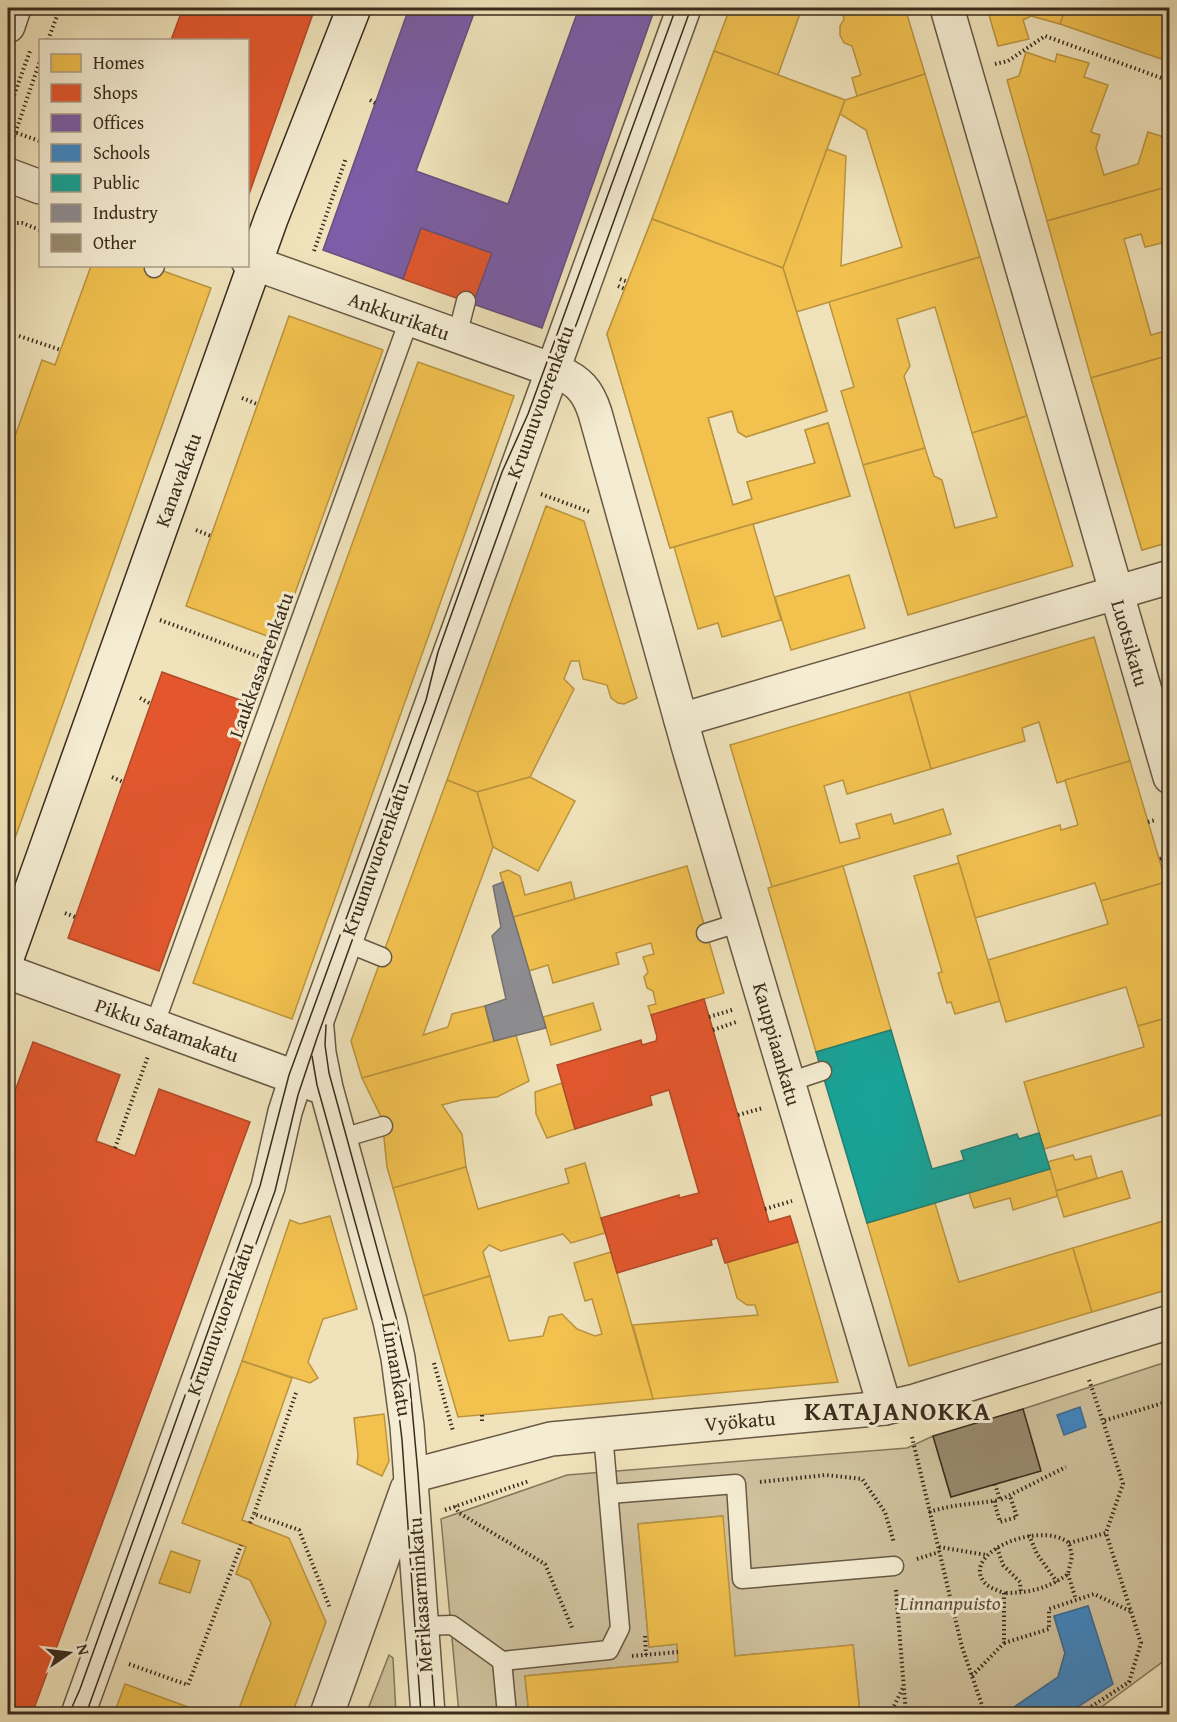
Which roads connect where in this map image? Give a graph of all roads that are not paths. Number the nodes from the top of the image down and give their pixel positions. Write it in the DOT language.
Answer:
graph roads {
  1 [pos="14,8"];
  2 [pos="354,8"];
  3 [pos="684,8"];
  4 [pos="947,8"];
  5 [pos="8,26"];
  6 [pos="8,175"];
  7 [pos="39,187"];
  8 [pos="251,262"];
  9 [pos="466,301"];
  10 [pos="409,320"];
  11 [pos="457,336"];
  12 [pos="551,370"];
  13 [pos="1170,577"];
  14 [pos="1115,593"];
  15 [pos="681,720"];
  16 [pos="1170,777"];
  17 [pos="741,922"];
  18 [pos="706,933"];
  19 [pos="345,942"];
  20 [pos="8,955"];
  21 [pos="382,957"];
  22 [pos="8,972"];
  23 [pos="317,1018"];
  24 [pos="151,1041"];
  25 [pos="822,1071"];
  26 [pos="296,1077"];
  27 [pos="789,1082"];
  28 [pos="326,1088"];
  29 [pos="383,1126"];
  30 [pos="339,1138"];
  31 [pos="1170,1322"];
  32 [pos="885,1408"];
  33 [pos="603,1434"];
  34 [pos="411,1476"];
  35 [pos="609,1494"];
  36 [pos="894,1566"];
  37 [pos="422,1626"];
  38 [pos="502,1661"];
  39 [pos="78,1714"];
  40 [pos="327,1714"];
  41 [pos="428,1714"];
  42 [pos="507,1714"];
  1 -- 5 [label="street"];
  2 -- 8 [label="street, Kanavakatu"];
  3 -- 12 [label="street, Kruunuvuorenkatu"];
  4 -- 14 [label="street, Luotsikatu"];
  6 -- 7 [label="street"];
  8 -- 10 [label="street, Ankkurikatu"];
  8 -- 20 [label="street, Kanavakatu"];
  9 -- 11 [label="lane"];
  10 -- 11 [label="street, Ankkurikatu"];
  10 -- 24 [label="lane, Laukkasaarenkatu"];
  11 -- 12 [label="street, Ankkurikatu"];
  12 -- 15 [label="street, Kauppiaankatu"];
  12 -- 19 [label="street, Kruunuvuorenkatu"];
  13 -- 14 [label="street"];
  14 -- 15 [label="street"];
  14 -- 16 [label="street, Luotsikatu"];
  15 -- 17 [label="street, Kauppiaankatu"];
  17 -- 18 [label="lane"];
  17 -- 27 [label="street, Kauppiaankatu"];
  19 -- 21 [label="lane"];
  19 -- 23 [label="street, Kruunuvuorenkatu"];
  22 -- 24 [label="street, Pikku Satamakatu"];
  23 -- 26 [label="street, Kruunuvuorenkatu"];
  23 -- 28 [label="street, Linnankatu"];
  24 -- 26 [label="street, Pikku Satamakatu"];
  25 -- 27 [label="lane"];
  26 -- 28 [label="street, Pikku Satamakatu"];
  26 -- 39 [label="street, Kruunuvuorenkatu"];
  27 -- 32 [label="street, Kauppiaankatu"];
  28 -- 30 [label="street, Linnankatu"];
  29 -- 30 [label="lane"];
  30 -- 34 [label="street, Linnankatu"];
  31 -- 32 [label="street, Vyökatu"];
  32 -- 33 [label="street, Vyökatu"];
  33 -- 34 [label="street, Vyökatu"];
  33 -- 35 [label="lane"];
  34 -- 37 [label="street, Merikasarminkatu"];
  34 -- 40 [label="street, Linnankatu"];
  35 -- 36 [label="lane"];
  35 -- 38 [label="lane"];
  37 -- 38 [label="lane"];
  37 -- 41 [label="street, Merikasarminkatu"];
  38 -- 42 [label="lane"];
}
